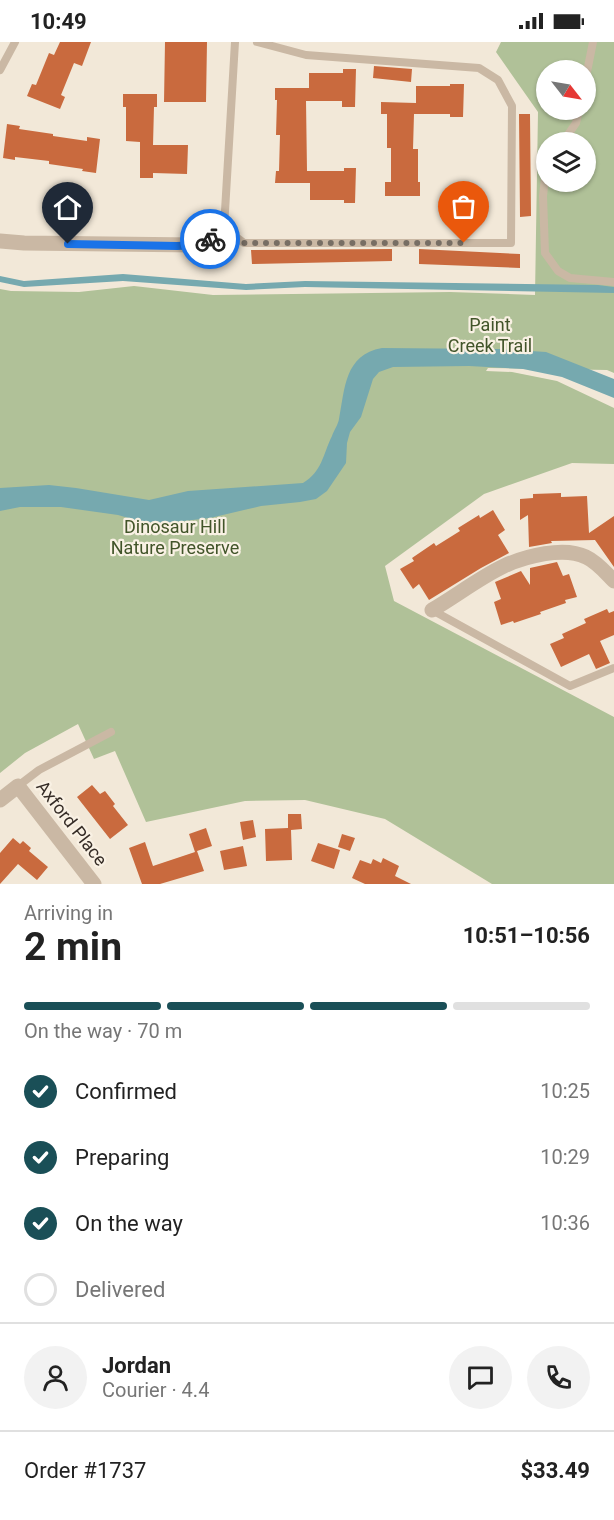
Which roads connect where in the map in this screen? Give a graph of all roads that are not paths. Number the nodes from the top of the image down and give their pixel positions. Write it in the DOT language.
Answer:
graph roads {
  1 [pos="15,42"];
  2 [pos="235,42"];
  3 [pos="258,42"];
  4 [pos="593,42"];
  5 [pos="589,60"];
  6 [pos="0,70"];
  7 [pos="543,192"];
  8 [pos="224,228"];
  9 [pos="0,241"];
  10 [pos="614,282"];
  11 [pos="614,581"];
  12 [pos="432,610"];
  13 [pos="614,668"];
  14 [pos="111,732"];
  15 [pos="18,786"];
  16 [pos="0,800"];
  17 [pos="94,884"];
  1 -- 6 [label="lane"];
  2 -- 8 [label="lane"];
  3 -- 8 [label="lane"];
  4 -- 5 [label="lane"];
  7 -- 10 [label="lane"];
  8 -- 9 [label="street"];
  11 -- 12 [label="street"];
  12 -- 13 [label="lane"];
  14 -- 15 [label="lane"];
  15 -- 16 [label="street"];
  15 -- 17 [label="street, Axford Place"];
}
